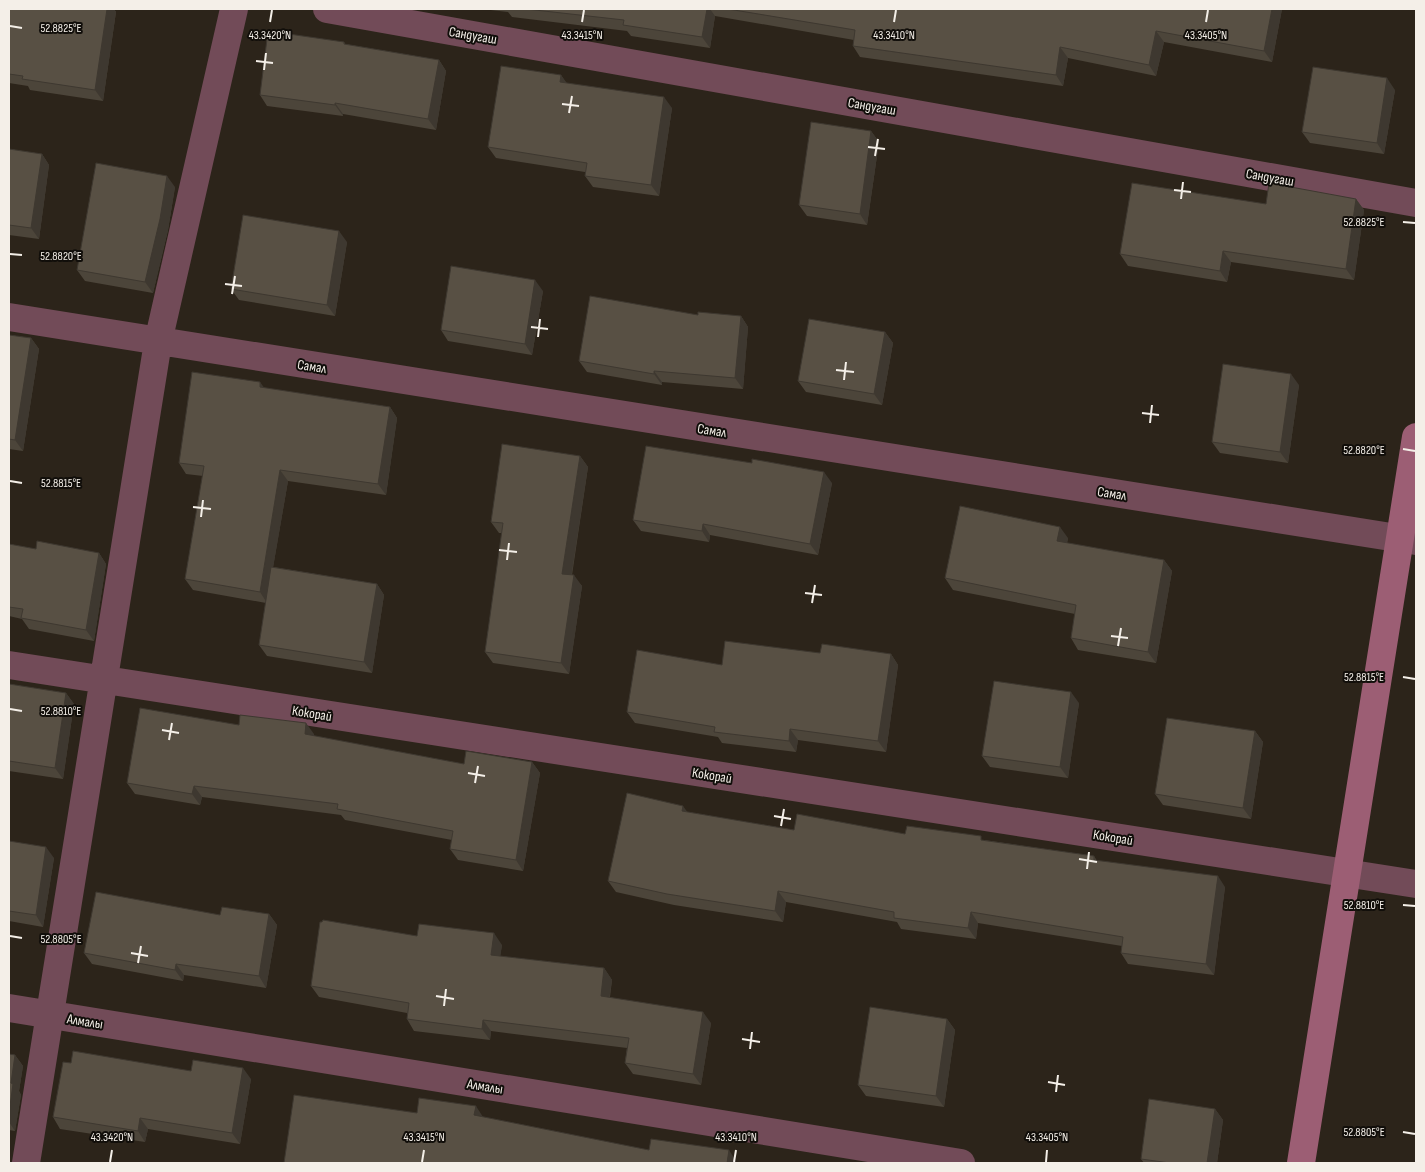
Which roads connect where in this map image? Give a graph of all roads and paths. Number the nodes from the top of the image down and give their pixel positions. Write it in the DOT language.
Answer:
graph roads {
  1 [pos="234,9"];
  2 [pos="327,9"];
  3 [pos="1416,203"];
  4 [pos="9,317"];
  5 [pos="158,342"];
  6 [pos="1416,437"];
  7 [pos="1408,540"];
  8 [pos="9,665"];
  9 [pos="103,680"];
  10 [pos="1347,873"];
  11 [pos="1416,884"];
  12 [pos="9,1008"];
  13 [pos="50,1015"];
  14 [pos="26,1163"];
  15 [pos="961,1163"];
  16 [pos="1301,1163"];
  1 -- 5 [label="street"];
  2 -- 3 [label="street, Сандугаш"];
  4 -- 5 [label="street, Самал"];
  5 -- 7 [label="street, Самал"];
  5 -- 9 [label="street"];
  6 -- 7 [label="street"];
  7 -- 10 [label="street"];
  8 -- 9 [label="street, Кокорай"];
  9 -- 10 [label="street, Кокорай"];
  9 -- 13 [label="street"];
  10 -- 11 [label="street, Кокорай"];
  10 -- 16 [label="street"];
  12 -- 13 [label="street, Алмалы"];
  13 -- 14 [label="street"];
  13 -- 15 [label="street, Алмалы"];
}
